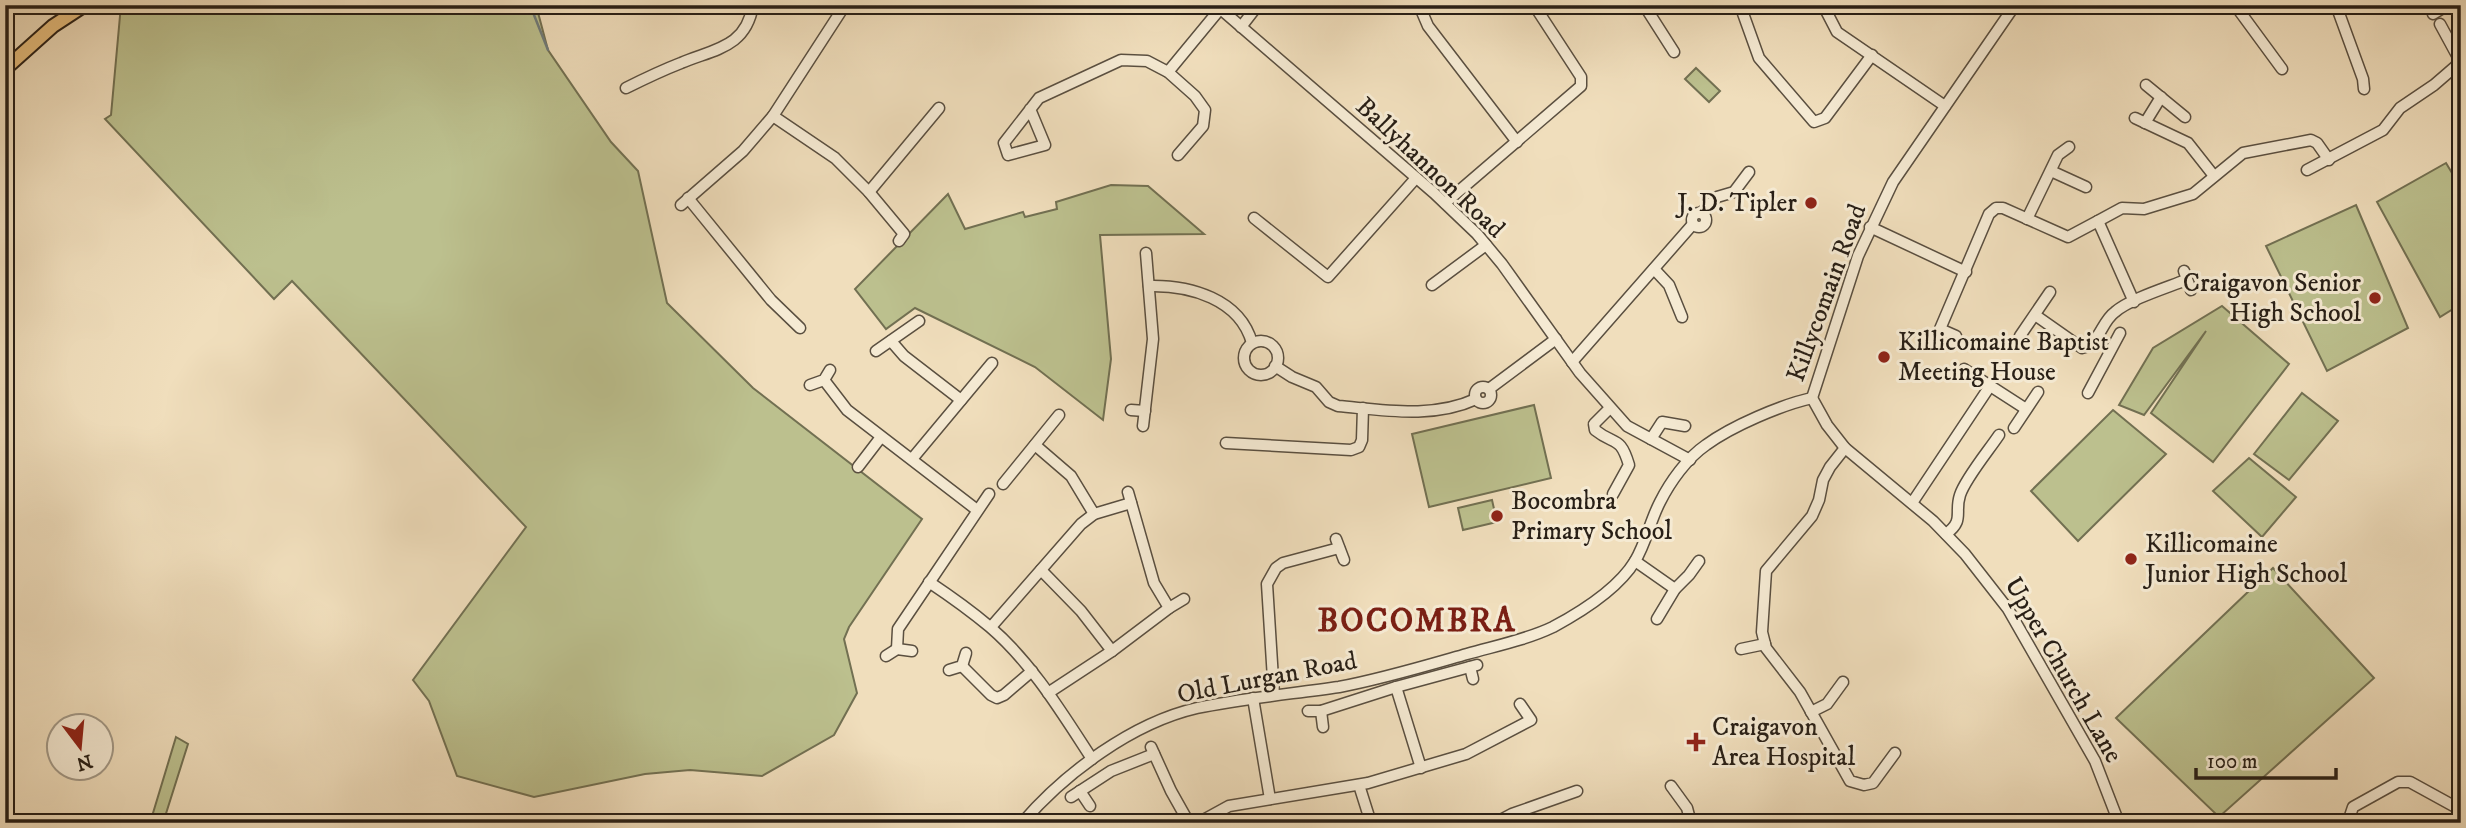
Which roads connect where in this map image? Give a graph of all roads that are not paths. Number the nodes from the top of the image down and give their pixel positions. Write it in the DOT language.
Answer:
graph roads {
  1 [pos="85,5"];
  2 [pos="753,5"];
  3 [pos="845,5"];
  4 [pos="1258,5"];
  5 [pos="1419,5"];
  6 [pos="1534,5"];
  7 [pos="1644,5"];
  8 [pos="1740,5"];
  9 [pos="1824,5"];
  10 [pos="2015,5"];
  11 [pos="2235,5"];
  12 [pos="2336,5"];
  13 [pos="1218,7"];
  14 [pos="2440,24"];
  15 [pos="1241,27"];
  16 [pos="1674,52"];
  17 [pos="1872,55"];
  18 [pos="2460,57"];
  19 [pos="5,69"];
  20 [pos="2282,69"];
  21 [pos="1168,72"];
  22 [pos="2146,85"];
  23 [pos="626,88"];
  24 [pos="2364,89"];
  25 [pos="2161,97"];
  26 [pos="1945,106"];
  27 [pos="939,108"];
  28 [pos="1030,109"];
  29 [pos="773,117"];
  30 [pos="2185,117"];
  31 [pos="2135,118"];
  32 [pos="2145,123"];
  33 [pos="1517,142"];
  34 [pos="2069,147"];
  35 [pos="1178,155"];
  36 [pos="2329,160"];
  37 [pos="2306,170"];
  38 [pos="2051,171"];
  39 [pos="1749,172"];
  40 [pos="2214,176"];
  41 [pos="1416,178"];
  42 [pos="2086,187"];
  43 [pos="869,192"];
  44 [pos="1445,203"];
  45 [pos="1254,218"];
  46 [pos="2027,219"];
  47 [pos="2098,221"];
  48 [pos="1870,226"];
  49 [pos="899,241"];
  50 [pos="1486,244"];
  51 [pos="1146,253"];
  52 [pos="1654,269"];
  53 [pos="1966,272"];
  54 [pos="1432,285"];
  55 [pos="1149,286"];
  56 [pos="2191,290"];
  57 [pos="2050,292"];
  58 [pos="2134,302"];
  59 [pos="2035,315"];
  60 [pos="1682,317"];
  61 [pos="919,321"];
  62 [pos="785,330"];
  63 [pos="2120,333"];
  64 [pos="1956,336"];
  65 [pos="2020,336"];
  66 [pos="1556,339"];
  67 [pos="2096,339"];
  68 [pos="891,341"];
  69 [pos="1252,343"];
  70 [pos="2112,348"];
  71 [pos="876,351"];
  72 [pos="1572,362"];
  73 [pos="992,363"];
  74 [pos="1276,366"];
  75 [pos="1964,369"];
  76 [pos="830,370"];
  77 [pos="824,380"];
  78 [pos="810,385"];
  79 [pos="1990,386"];
  80 [pos="2038,392"];
  81 [pos="2088,393"];
  82 [pos="1812,398"];
  83 [pos="961,400"];
  84 [pos="1363,408"];
  85 [pos="1610,408"];
  86 [pos="1132,410"];
  87 [pos="2025,410"];
  88 [pos="1145,411"];
  89 [pos="1059,415"];
  90 [pos="1143,426"];
  91 [pos="1685,426"];
  92 [pos="2014,428"];
  93 [pos="1999,435"];
  94 [pos="881,437"];
  95 [pos="1651,439"];
  96 [pos="1226,443"];
  97 [pos="1035,445"];
  98 [pos="1845,448"];
  99 [pos="912,459"];
  100 [pos="1689,460"];
  101 [pos="858,467"];
  102 [pos="1003,484"];
  103 [pos="989,494"];
  104 [pos="1614,494"];
  105 [pos="1912,503"];
  106 [pos="977,510"];
  107 [pos="1094,514"];
  108 [pos="1946,534"];
  109 [pos="1344,560"];
  110 [pos="1635,561"];
  111 [pos="1699,561"];
  112 [pos="1041,570"];
  113 [pos="1617,581"];
  114 [pos="929,582"];
  115 [pos="1675,589"];
  116 [pos="1184,599"];
  117 [pos="1169,608"];
  118 [pos="1657,619"];
  119 [pos="991,627"];
  120 [pos="1765,643"];
  121 [pos="897,649"];
  122 [pos="1741,649"];
  123 [pos="912,651"];
  124 [pos="1112,651"];
  125 [pos="966,653"];
  126 [pos="886,656"];
  127 [pos="962,666"];
  128 [pos="949,670"];
  129 [pos="1032,671"];
  130 [pos="1473,679"];
  131 [pos="1843,682"];
  132 [pos="1396,687"];
  133 [pos="1048,693"];
  134 [pos="1274,695"];
  135 [pos="1253,698"];
  136 [pos="1520,704"];
  137 [pos="1308,711"];
  138 [pos="1321,711"];
  139 [pos="1811,712"];
  140 [pos="1323,727"];
  141 [pos="1895,753"];
  142 [pos="1092,759"];
  143 [pos="1421,768"];
  144 [pos="1359,785"];
  145 [pos="1671,786"];
  146 [pos="1577,791"];
  147 [pos="1270,799"];
  148 [pos="1090,806"];
  149 [pos="2461,810"];
  150 [pos="1023,823"];
  151 [pos="1189,823"];
  152 [pos="1198,823"];
  153 [pos="1371,823"];
  154 [pos="1495,823"];
  155 [pos="1691,823"];
  156 [pos="2119,823"];
  157 [pos="2352,823"];
  1 -- 19 [label="main road"];
  2 -- 23 [label="street"];
  3 -- 29 [label="street"];
  4 -- 15 [label="street"];
  5 -- 33 [label="street"];
  6 -- 33 [label="street"];
  7 -- 16 [label="street"];
  8 -- 17 [label="street"];
  9 -- 17 [label="street"];
  10 -- 26 [label="street, Killycomain Road"];
  11 -- 20 [label="street"];
  12 -- 24 [label="street"];
  13 -- 15 [label="street, Ballyhannon Road"];
  13 -- 21 [label="street"];
  14 -- 18 [label="street"];
  15 -- 41 [label="street, Ballyhannon Road"];
  17 -- 26 [label="street"];
  18 -- 36 [label="street"];
  21 -- 28 [label="street"];
  21 -- 35 [label="street"];
  22 -- 25 [label="street"];
  25 -- 30 [label="street"];
  25 -- 32 [label="street"];
  26 -- 48 [label="street, Killycomain Road"];
  27 -- 43 [label="street"];
  28 -- 28 [label="street"];
  29 -- 43 [label="street"];
  29 -- 62 [label="street"];
  31 -- 32 [label="street"];
  32 -- 40 [label="street"];
  33 -- 44 [label="street"];
  34 -- 38 [label="street"];
  36 -- 37 [label="street"];
  36 -- 40 [label="street"];
  38 -- 42 [label="street"];
  38 -- 46 [label="street"];
  39 -- 52 [label="street"];
  40 -- 47 [label="street"];
  41 -- 44 [label="street, Ballyhannon Road"];
  41 -- 45 [label="street"];
  43 -- 49 [label="street"];
  44 -- 50 [label="street, Ballyhannon Road"];
  46 -- 47 [label="street"];
  46 -- 53 [label="street"];
  47 -- 58 [label="street"];
  48 -- 53 [label="street"];
  48 -- 82 [label="street, Killycomain Road"];
  50 -- 54 [label="street"];
  50 -- 66 [label="street, Ballyhannon Road"];
  51 -- 55 [label="street"];
  52 -- 60 [label="street"];
  52 -- 72 [label="street"];
  53 -- 64 [label="street"];
  55 -- 69 [label="street"];
  55 -- 88 [label="street"];
  56 -- 58 [label="street"];
  57 -- 59 [label="street"];
  58 -- 67 [label="street"];
  59 -- 65 [label="street"];
  59 -- 67 [label="street"];
  61 -- 68 [label="street"];
  63 -- 70 [label="street"];
  66 -- 72 [label="street, Ballyhannon Road"];
  66 -- 84 [label="street"];
  67 -- 70 [label="street"];
  68 -- 71 [label="street"];
  68 -- 83 [label="street"];
  69 -- 74 [label="street"];
  69 -- 74 [label="street"];
  70 -- 81 [label="street"];
  72 -- 85 [label="street, Ballyhannon Road"];
  73 -- 83 [label="street"];
  74 -- 84 [label="street"];
  75 -- 79 [label="street"];
  76 -- 77 [label="street"];
  77 -- 78 [label="street"];
  77 -- 94 [label="street"];
  79 -- 87 [label="street"];
  79 -- 105 [label="street"];
  80 -- 87 [label="street"];
  82 -- 98 [label="street, Upper Church Lane"];
  82 -- 100 [label="street, Killycomain Road"];
  83 -- 99 [label="street"];
  84 -- 96 [label="street"];
  85 -- 95 [label="street, Ballyhannon Road"];
  85 -- 104 [label="street"];
  86 -- 88 [label="street"];
  87 -- 92 [label="street"];
  88 -- 90 [label="street"];
  89 -- 97 [label="street"];
  91 -- 95 [label="street"];
  93 -- 108 [label="street"];
  94 -- 99 [label="street"];
  94 -- 101 [label="street"];
  95 -- 100 [label="street, Ballyhannon Road"];
  97 -- 102 [label="street"];
  97 -- 107 [label="street"];
  98 -- 105 [label="street, Upper Church Lane"];
  98 -- 120 [label="street"];
  99 -- 106 [label="street"];
  100 -- 110 [label="street, Killycomain Road"];
  103 -- 106 [label="street"];
  105 -- 108 [label="street, Upper Church Lane"];
  106 -- 114 [label="street"];
  107 -- 112 [label="street"];
  107 -- 117 [label="street"];
  108 -- 156 [label="street, Upper Church Lane"];
  109 -- 134 [label="street"];
  110 -- 113 [label="street, Killycomain Road"];
  110 -- 115 [label="street"];
  111 -- 115 [label="street"];
  112 -- 119 [label="street"];
  112 -- 124 [label="street"];
  113 -- 134 [label="street, Old Lurgan Road"];
  114 -- 119 [label="street"];
  114 -- 121 [label="street"];
  115 -- 118 [label="street"];
  116 -- 117 [label="street"];
  117 -- 124 [label="street"];
  119 -- 129 [label="street"];
  120 -- 122 [label="street"];
  120 -- 139 [label="street"];
  121 -- 123 [label="street"];
  121 -- 126 [label="street"];
  124 -- 133 [label="street"];
  125 -- 127 [label="street"];
  127 -- 128 [label="street"];
  127 -- 129 [label="street"];
  129 -- 133 [label="street"];
  130 -- 132 [label="street"];
  131 -- 139 [label="street"];
  132 -- 138 [label="street"];
  132 -- 143 [label="street"];
  133 -- 142 [label="street"];
  134 -- 135 [label="street, Old Lurgan Road"];
  135 -- 142 [label="street, Old Lurgan Road"];
  135 -- 147 [label="street"];
  136 -- 143 [label="street"];
  137 -- 138 [label="street"];
  138 -- 140 [label="street"];
  139 -- 141 [label="street"];
  142 -- 150 [label="street, Old Lurgan Road"];
  143 -- 144 [label="street"];
  144 -- 147 [label="street"];
  144 -- 153 [label="street"];
  145 -- 155 [label="street"];
  146 -- 154 [label="street"];
  147 -- 152 [label="street"];
  148 -- 151 [label="street"];
  149 -- 157 [label="street"];
}
